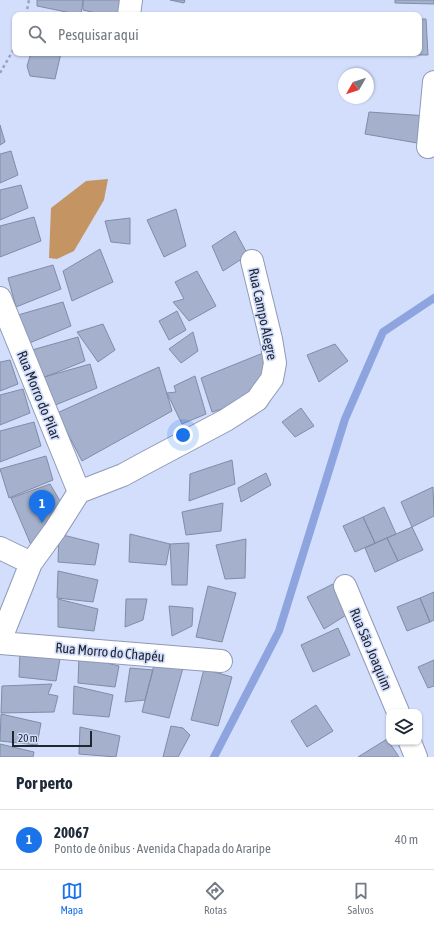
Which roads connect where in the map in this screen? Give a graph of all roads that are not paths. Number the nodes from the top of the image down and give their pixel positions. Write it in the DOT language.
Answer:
graph roads {
  1 [pos="131,0"];
  2 [pos="129,12"];
  3 [pos="434,82"];
  4 [pos="428,147"];
  5 [pos="252,261"];
  6 [pos="0,298"];
  7 [pos="78,492"];
  8 [pos="0,548"];
  9 [pos="31,563"];
  10 [pos="345,586"];
  11 [pos="0,642"];
  12 [pos="221,661"];
  13 [pos="397,709"];
  14 [pos="411,745"];
  15 [pos="416,757"];
  1 -- 2 [label="street"];
  3 -- 4 [label="street"];
  5 -- 7 [label="street, Rua Campo Alegre"];
  6 -- 7 [label="street, Rua Morro do Pilar"];
  7 -- 9 [label="street"];
  8 -- 9 [label="street"];
  9 -- 11 [label="street"];
  10 -- 13 [label="street, Rua São Joaquim"];
  11 -- 12 [label="street, Rua Morro do Chapéu"];
  14 -- 15 [label="street"];
}
